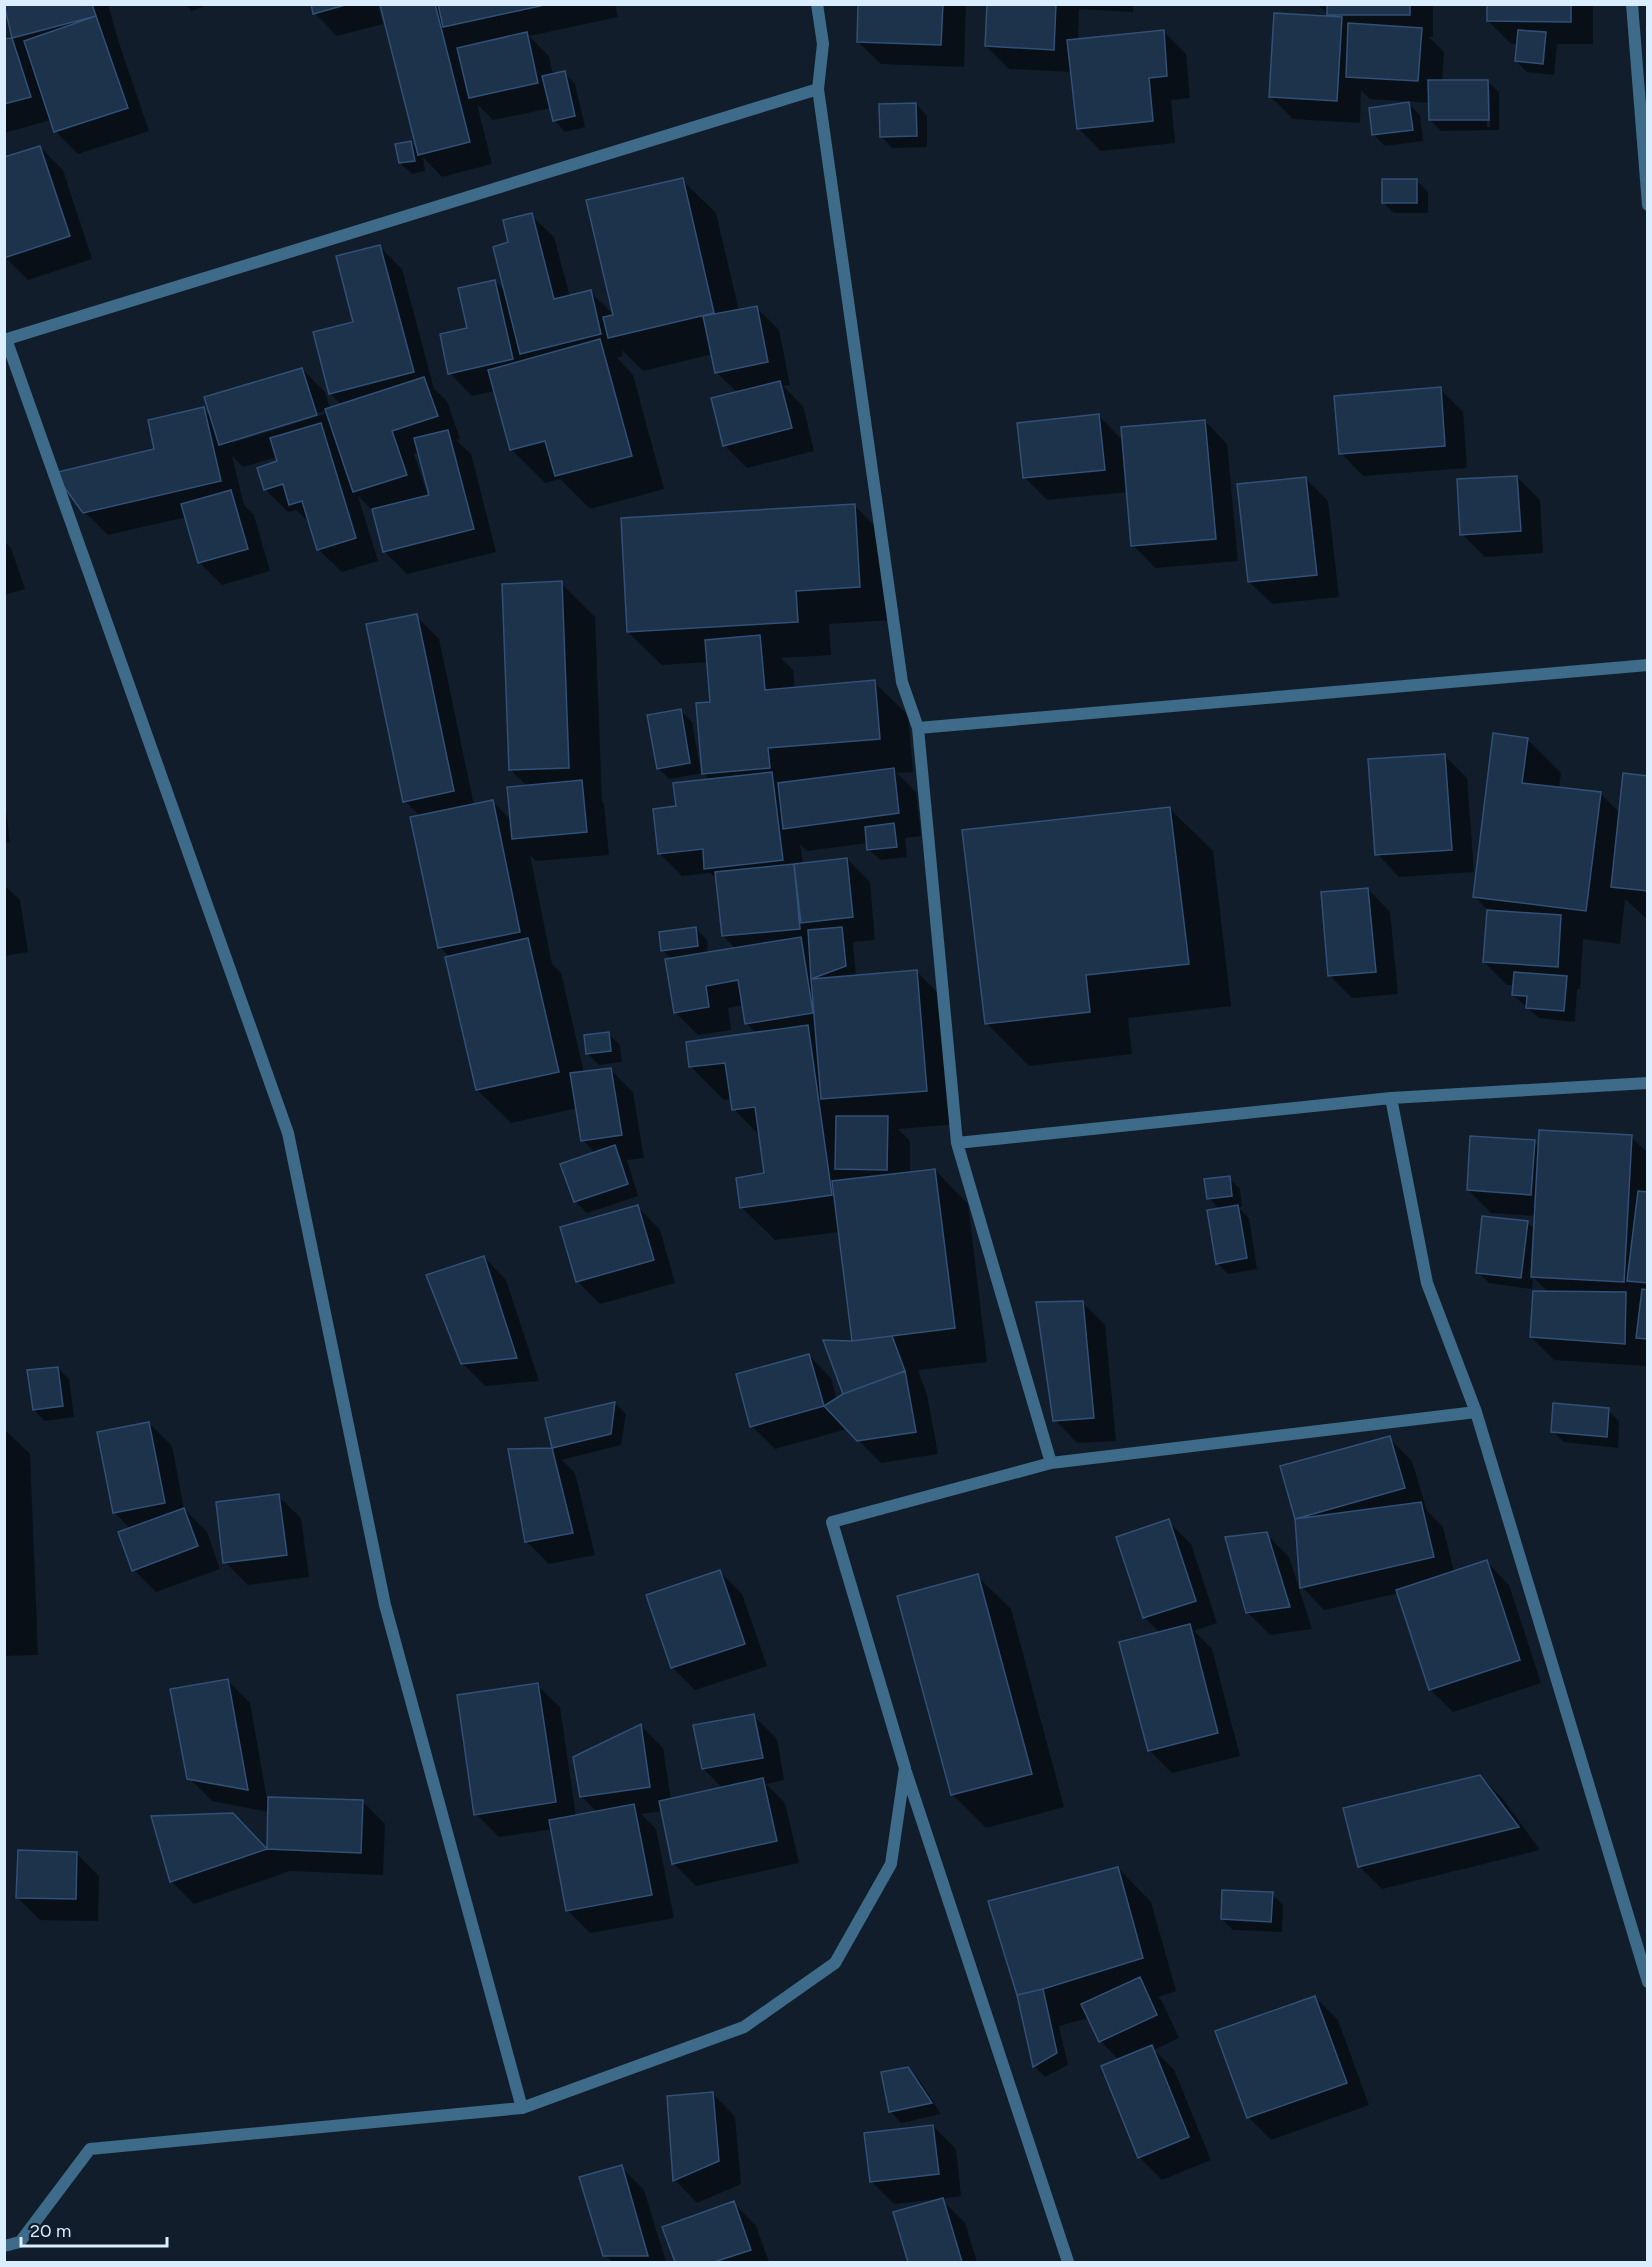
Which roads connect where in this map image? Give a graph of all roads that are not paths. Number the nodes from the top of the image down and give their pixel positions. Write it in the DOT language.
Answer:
graph roads {
  1 [pos="817,4"];
  2 [pos="1632,4"];
  3 [pos="818,89"];
  4 [pos="1647,205"];
  5 [pos="5,339"];
  6 [pos="1647,665"];
  7 [pos="918,728"];
  8 [pos="1647,1083"];
  9 [pos="1391,1098"];
  10 [pos="957,1143"];
  11 [pos="1476,1412"];
  12 [pos="1051,1463"];
  13 [pos="905,1768"];
  14 [pos="1647,1982"];
  15 [pos="522,2108"];
  16 [pos="4,2246"];
  17 [pos="1068,2262"];
  1 -- 3 [label="street"];
  2 -- 4 [label="street"];
  3 -- 5 [label="street"];
  3 -- 7 [label="street"];
  5 -- 15 [label="street"];
  6 -- 7 [label="street"];
  7 -- 10 [label="street"];
  8 -- 9 [label="street"];
  9 -- 10 [label="street"];
  9 -- 11 [label="street"];
  10 -- 12 [label="street"];
  11 -- 12 [label="street"];
  11 -- 14 [label="street"];
  12 -- 13 [label="street"];
  13 -- 15 [label="street"];
  13 -- 17 [label="street"];
  15 -- 16 [label="street"];
}
